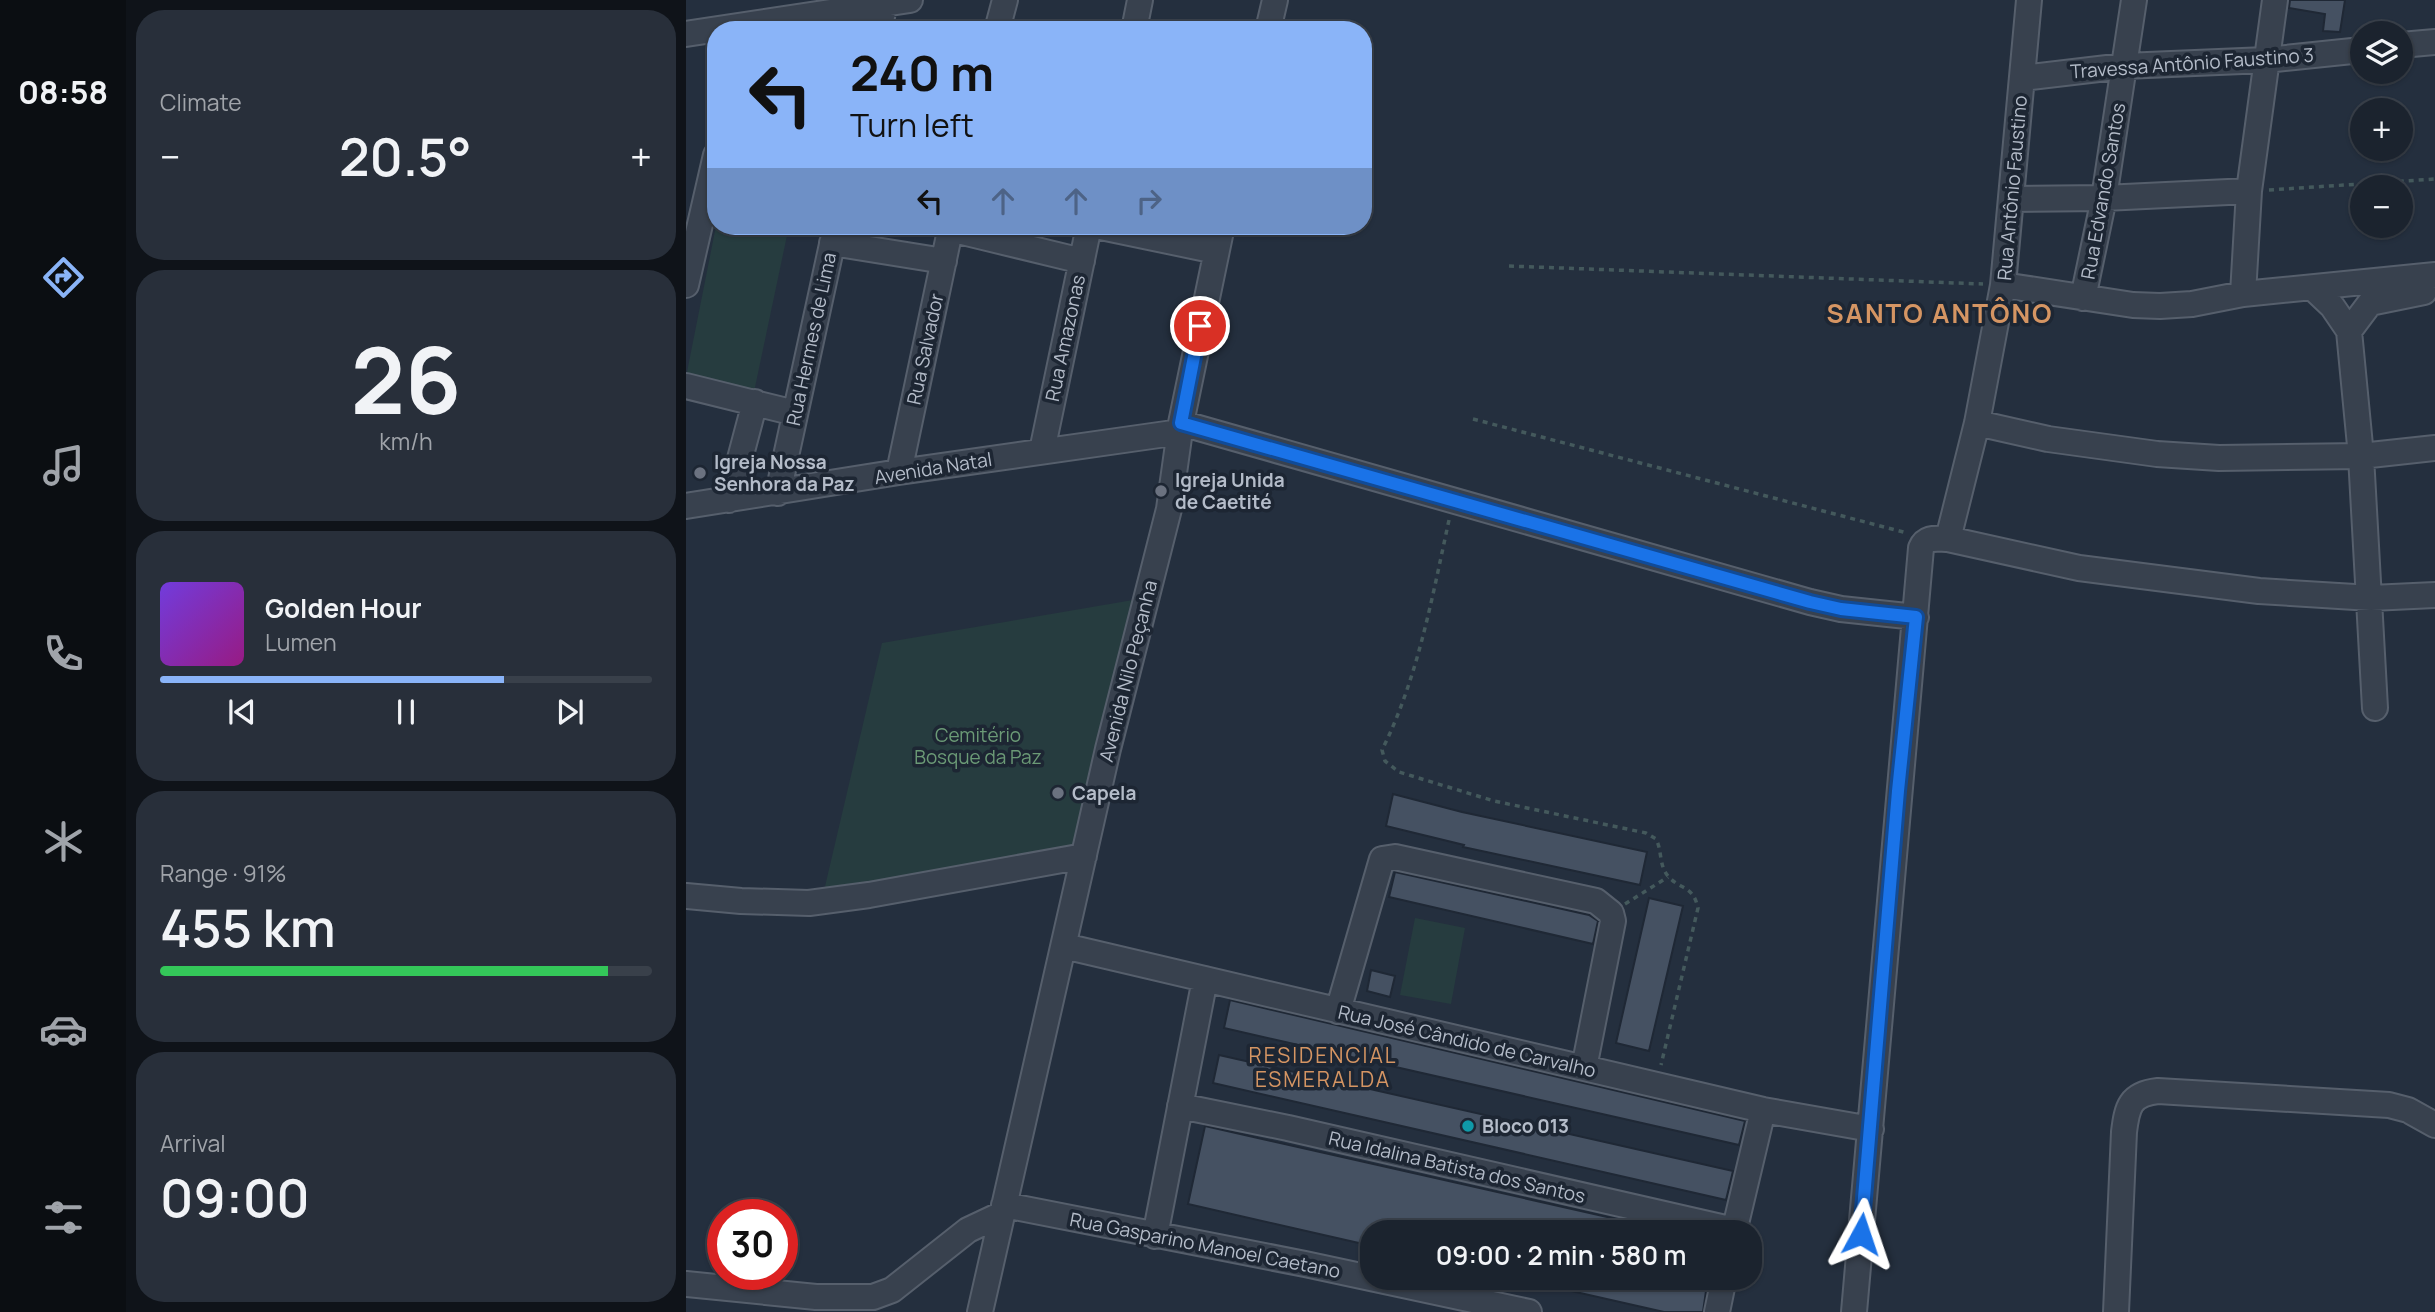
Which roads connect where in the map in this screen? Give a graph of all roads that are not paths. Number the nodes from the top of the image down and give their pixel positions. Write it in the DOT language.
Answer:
graph roads {
  1 [pos="1005,0"];
  2 [pos="1140,0"];
  3 [pos="1275,0"];
  4 [pos="2029,0"];
  5 [pos="2134,0"];
  6 [pos="2276,0"];
  7 [pos="896,1"];
  8 [pos="778,21"];
  9 [pos="884,21"];
  10 [pos="999,21"];
  11 [pos="1135,21"];
  12 [pos="1270,21"];
  13 [pos="707,31"];
  14 [pos="686,34"];
  15 [pos="2435,42"];
  16 [pos="2413,44"];
  17 [pos="2350,51"];
  18 [pos="2266,60"];
  19 [pos="2124,66"];
  20 [pos="2022,78"];
  21 [pos="2249,191"];
  22 [pos="2104,198"];
  23 [pos="2011,199"];
  24 [pos="707,200"];
  25 [pos="834,235"];
  26 [pos="838,235"];
  27 [pos="949,235"];
  28 [pos="982,235"];
  29 [pos="1087,235"];
  30 [pos="1139,235"];
  31 [pos="1220,235"];
  32 [pos="1216,251"];
  33 [pos="944,261"];
  34 [pos="1082,261"];
  35 [pos="2435,276"];
  36 [pos="686,285"];
  37 [pos="2003,285"];
  38 [pos="2314,289"];
  39 [pos="2243,294"];
  40 [pos="2083,298"];
  41 [pos="2349,331"];
  42 [pos="686,386"];
  43 [pos="755,402"];
  44 [pos="795,413"];
  45 [pos="1977,423"];
  46 [pos="1180,427"];
  47 [pos="2435,448"];
  48 [pos="1042,451"];
  49 [pos="2361,456"];
  50 [pos="899,472"];
  51 [pos="778,493"];
  52 [pos="729,500"];
  53 [pos="686,506"];
  54 [pos="1939,539"];
  55 [pos="2435,595"];
  56 [pos="2371,598"];
  57 [pos="1916,617"];
  58 [pos="2375,708"];
  59 [pos="1084,856"];
  60 [pos="686,896"];
  61 [pos="1064,946"];
  62 [pos="1205,979"];
  63 [pos="1338,1011"];
  64 [pos="1584,1068"];
  65 [pos="1180,1106"];
  66 [pos="1763,1110"];
  67 [pos="2435,1125"];
  68 [pos="1871,1129"];
  69 [pos="1003,1210"];
  70 [pos="1686,1220"];
  71 [pos="1737,1220"];
  72 [pos="1155,1236"];
  73 [pos="686,1284"];
  74 [pos="1722,1290"];
  75 [pos="980,1312"];
  76 [pos="1529,1312"];
  77 [pos="1717,1312"];
  78 [pos="1854,1312"];
  79 [pos="2116,1312"];
  1 -- 10 [label="street"];
  2 -- 11 [label="street"];
  3 -- 12 [label="street"];
  4 -- 20 [label="street, Rua Antônio Faustino"];
  5 -- 19 [label="street, Rua Edvando Santos"];
  6 -- 18 [label="street"];
  7 -- 8 [label="street"];
  7 -- 9 [label="street"];
  13 -- 14 [label="street"];
  15 -- 16 [label="street"];
  17 -- 18 [label="street, Travessa Antônio Faustino 3"];
  18 -- 19 [label="street, Travessa Antônio Faustino 3"];
  18 -- 21 [label="street"];
  19 -- 20 [label="street, Travessa Antônio Faustino 3"];
  19 -- 22 [label="street, Rua Edvando Santos"];
  20 -- 23 [label="street, Rua Antônio Faustino"];
  21 -- 22 [label="street"];
  21 -- 39 [label="street"];
  22 -- 23 [label="street"];
  22 -- 40 [label="street, Rua Edvando Santos"];
  23 -- 37 [label="street, Rua Antônio Faustino"];
  24 -- 36 [label="street"];
  25 -- 44 [label="street, Rua Hermes de Lima"];
  26 -- 33 [label="street"];
  27 -- 33 [label="street, Rua Salvador"];
  28 -- 34 [label="street"];
  29 -- 34 [label="street, Rua Amazonas"];
  30 -- 32 [label="street"];
  31 -- 32 [label="street, Avenida Nilo Peçanha"];
  32 -- 46 [label="street, Avenida Nilo Peçanha"];
  33 -- 50 [label="street, Rua Salvador"];
  34 -- 48 [label="street, Rua Amazonas"];
  35 -- 38 [label="street"];
  35 -- 41 [label="street"];
  37 -- 40 [label="street"];
  37 -- 45 [label="street, Rua Antônio Faustino"];
  38 -- 39 [label="street"];
  38 -- 41 [label="street"];
  39 -- 40 [label="street"];
  41 -- 49 [label="street"];
  42 -- 43 [label="street"];
  43 -- 44 [label="street"];
  43 -- 52 [label="street"];
  44 -- 51 [label="street, Rua Hermes de Lima"];
  45 -- 49 [label="street"];
  45 -- 54 [label="street, Rua Antônio Faustino"];
  46 -- 48 [label="street, Avenida Natal"];
  46 -- 57 [label="street"];
  46 -- 59 [label="street, Avenida Nilo Peçanha"];
  47 -- 49 [label="street"];
  48 -- 50 [label="street, Avenida Natal"];
  49 -- 56 [label="street"];
  50 -- 51 [label="street, Avenida Natal"];
  51 -- 52 [label="street, Avenida Natal"];
  52 -- 53 [label="street, Avenida Natal"];
  54 -- 56 [label="street"];
  54 -- 57 [label="street, Rua Antônio Faustino"];
  55 -- 56 [label="street"];
  56 -- 58 [label="street"];
  57 -- 68 [label="street, Rua Antônio Faustino"];
  59 -- 60 [label="street"];
  59 -- 61 [label="street, Avenida Nilo Peçanha"];
  61 -- 62 [label="street, Rua José Cândido de Carvalho"];
  61 -- 69 [label="street, Avenida Nilo Peçanha"];
  62 -- 63 [label="street, Rua José Cândido de Carvalho"];
  62 -- 65 [label="street"];
  63 -- 64 [label="street, Rua José Cândido de Carvalho"];
  63 -- 64 [label="street"];
  64 -- 66 [label="street, Rua José Cândido de Carvalho"];
  65 -- 70 [label="street, Rua Idalina Batista dos Santos"];
  65 -- 72 [label="street"];
  66 -- 68 [label="street, Rua José Cândido de Carvalho"];
  66 -- 71 [label="street"];
  67 -- 79 [label="street"];
  68 -- 78 [label="street, Rua Antônio Faustino"];
  69 -- 72 [label="street, Rua Gasparino Manoel Caetano"];
  69 -- 73 [label="street"];
  69 -- 75 [label="street, Avenida Nilo Peçanha"];
  72 -- 76 [label="street, Rua Gasparino Manoel Caetano"];
  74 -- 77 [label="street"];
}
